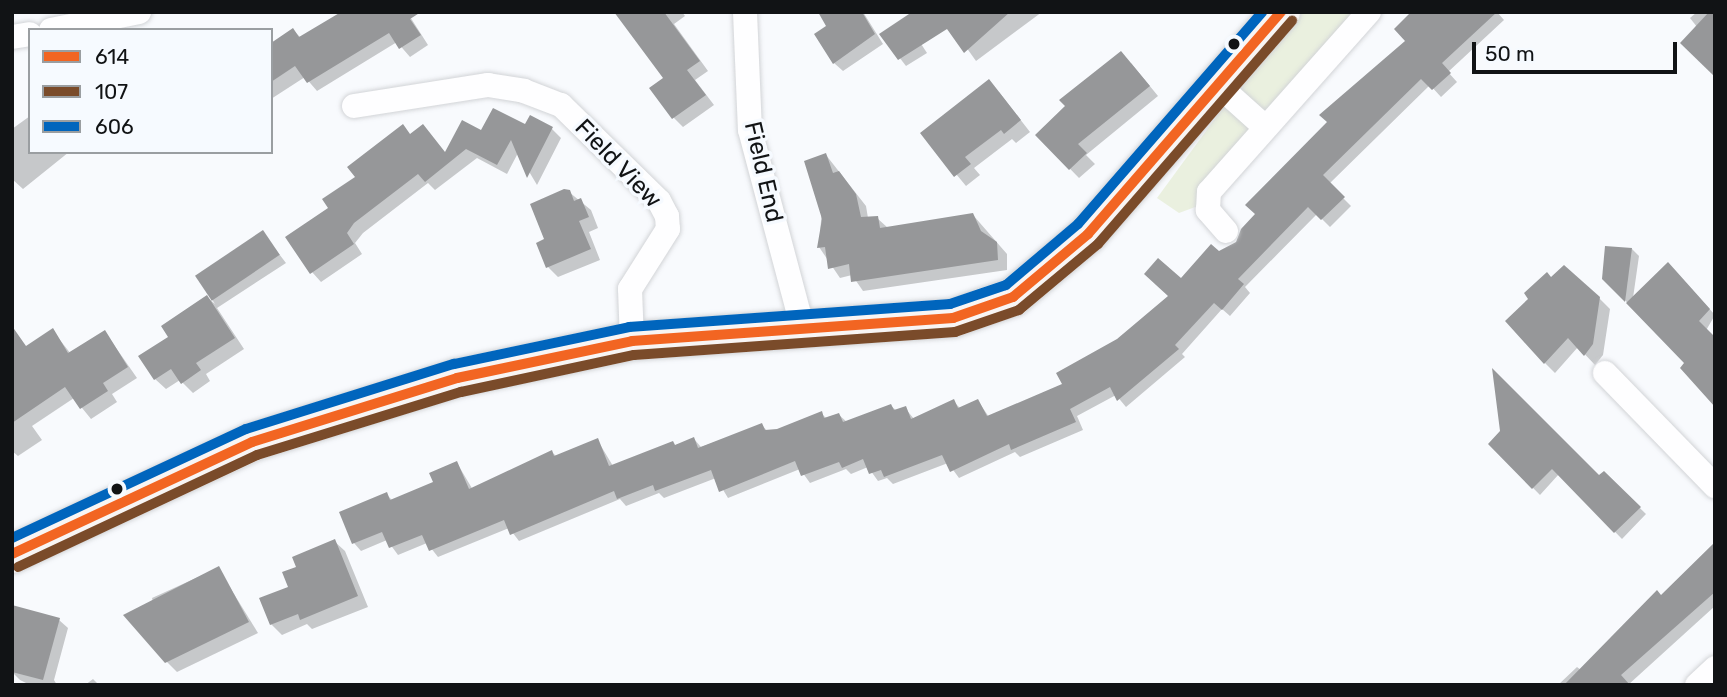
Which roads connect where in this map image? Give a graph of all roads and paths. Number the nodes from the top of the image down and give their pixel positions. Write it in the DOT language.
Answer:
graph roads {
  1 [pos="139,12"];
  2 [pos="745,12"];
  3 [pos="1281,12"];
  4 [pos="1368,12"];
  5 [pos="61,28"];
  6 [pos="1217,84"];
  7 [pos="355,106"];
  8 [pos="1265,127"];
  9 [pos="1226,231"];
  10 [pos="803,329"];
  11 [pos="632,341"];
  12 [pos="1605,373"];
  13 [pos="1715,486"];
  14 [pos="12,554"];
  15 [pos="1715,668"];
  16 [pos="1697,685"];
  1 -- 5 [label="street"];
  2 -- 10 [label="street, Field End"];
  3 -- 6 [label="main road"];
  4 -- 8 [label="street"];
  6 -- 8 [label="street"];
  6 -- 10 [label="main road"];
  7 -- 11 [label="street, Field View"];
  8 -- 9 [label="street"];
  10 -- 11 [label="main road"];
  11 -- 14 [label="main road"];
  12 -- 13 [label="street"];
  15 -- 16 [label="street"];
}
